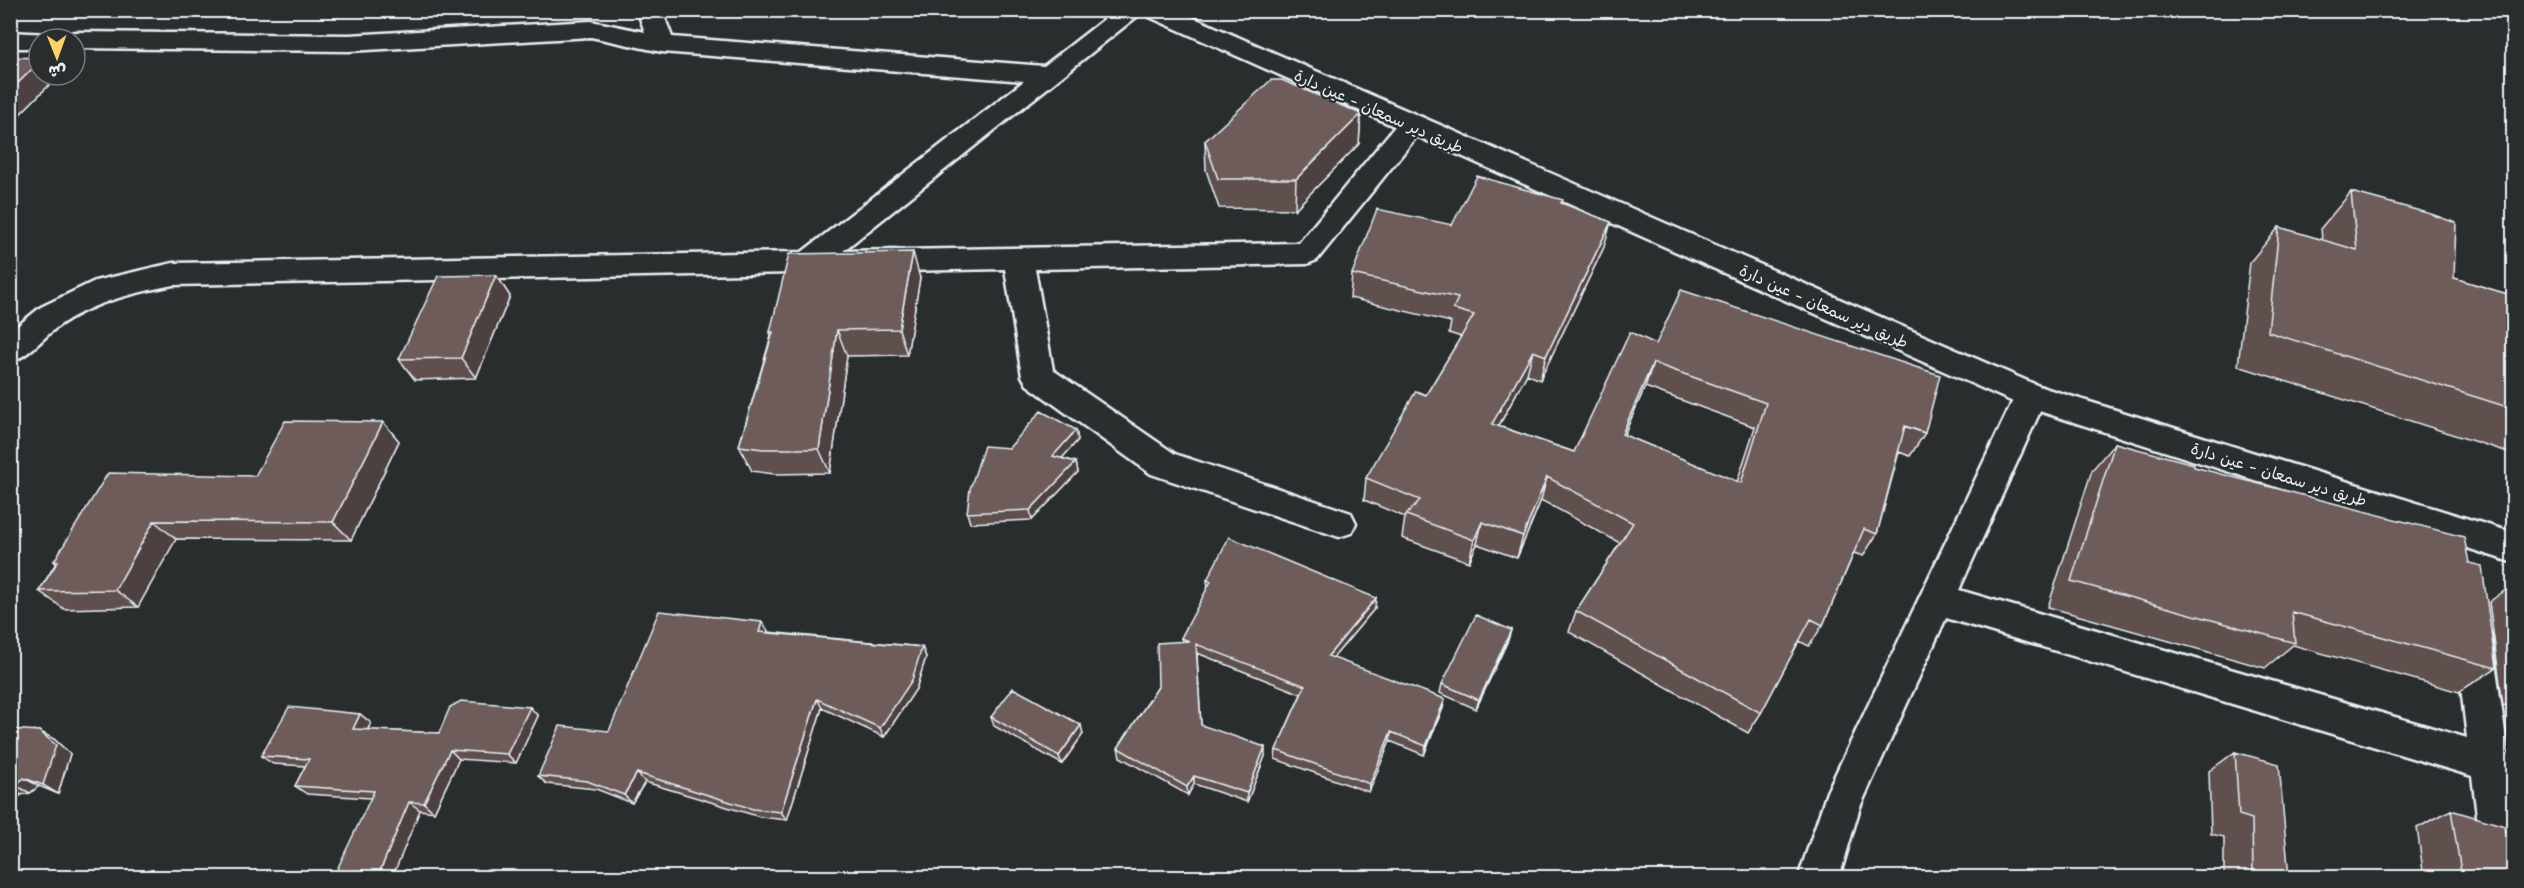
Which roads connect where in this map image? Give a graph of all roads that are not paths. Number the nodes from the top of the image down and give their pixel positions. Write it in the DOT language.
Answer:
graph roads {
  1 [pos="649,10"];
  2 [pos="1133,10"];
  3 [pos="1155,10"];
  4 [pos="10,40"];
  5 [pos="27,40"];
  6 [pos="87,40"];
  7 [pos="662,44"];
  8 [pos="1047,75"];
  9 [pos="1411,125"];
  10 [pos="1018,258"];
  11 [pos="810,261"];
  12 [pos="10,350"];
  13 [pos="2031,396"];
  14 [pos="1339,523"];
  15 [pos="2514,548"];
  16 [pos="2464,566"];
  17 [pos="1935,599"];
  18 [pos="2490,763"];
  19 [pos="1818,878"];
  20 [pos="2505,878"];
  1 -- 7 [label="street"];
  2 -- 8 [label="street"];
  3 -- 9 [label="street, طريق دير سمعان - عين دارة"];
  4 -- 5 [label="street"];
  6 -- 7 [label="street"];
  7 -- 8 [label="street"];
  8 -- 11 [label="street"];
  9 -- 10 [label="street"];
  9 -- 13 [label="street, طريق دير سمعان - عين دارة"];
  10 -- 11 [label="street"];
  10 -- 14 [label="street"];
  11 -- 12 [label="street"];
  13 -- 16 [label="street, طريق دير سمعان - عين دارة"];
  13 -- 17 [label="street"];
  15 -- 16 [label="street, طريق دير سمعان - عين دارة"];
  16 -- 18 [label="street"];
  17 -- 18 [label="street"];
  17 -- 19 [label="street"];
  18 -- 20 [label="street"];
}
